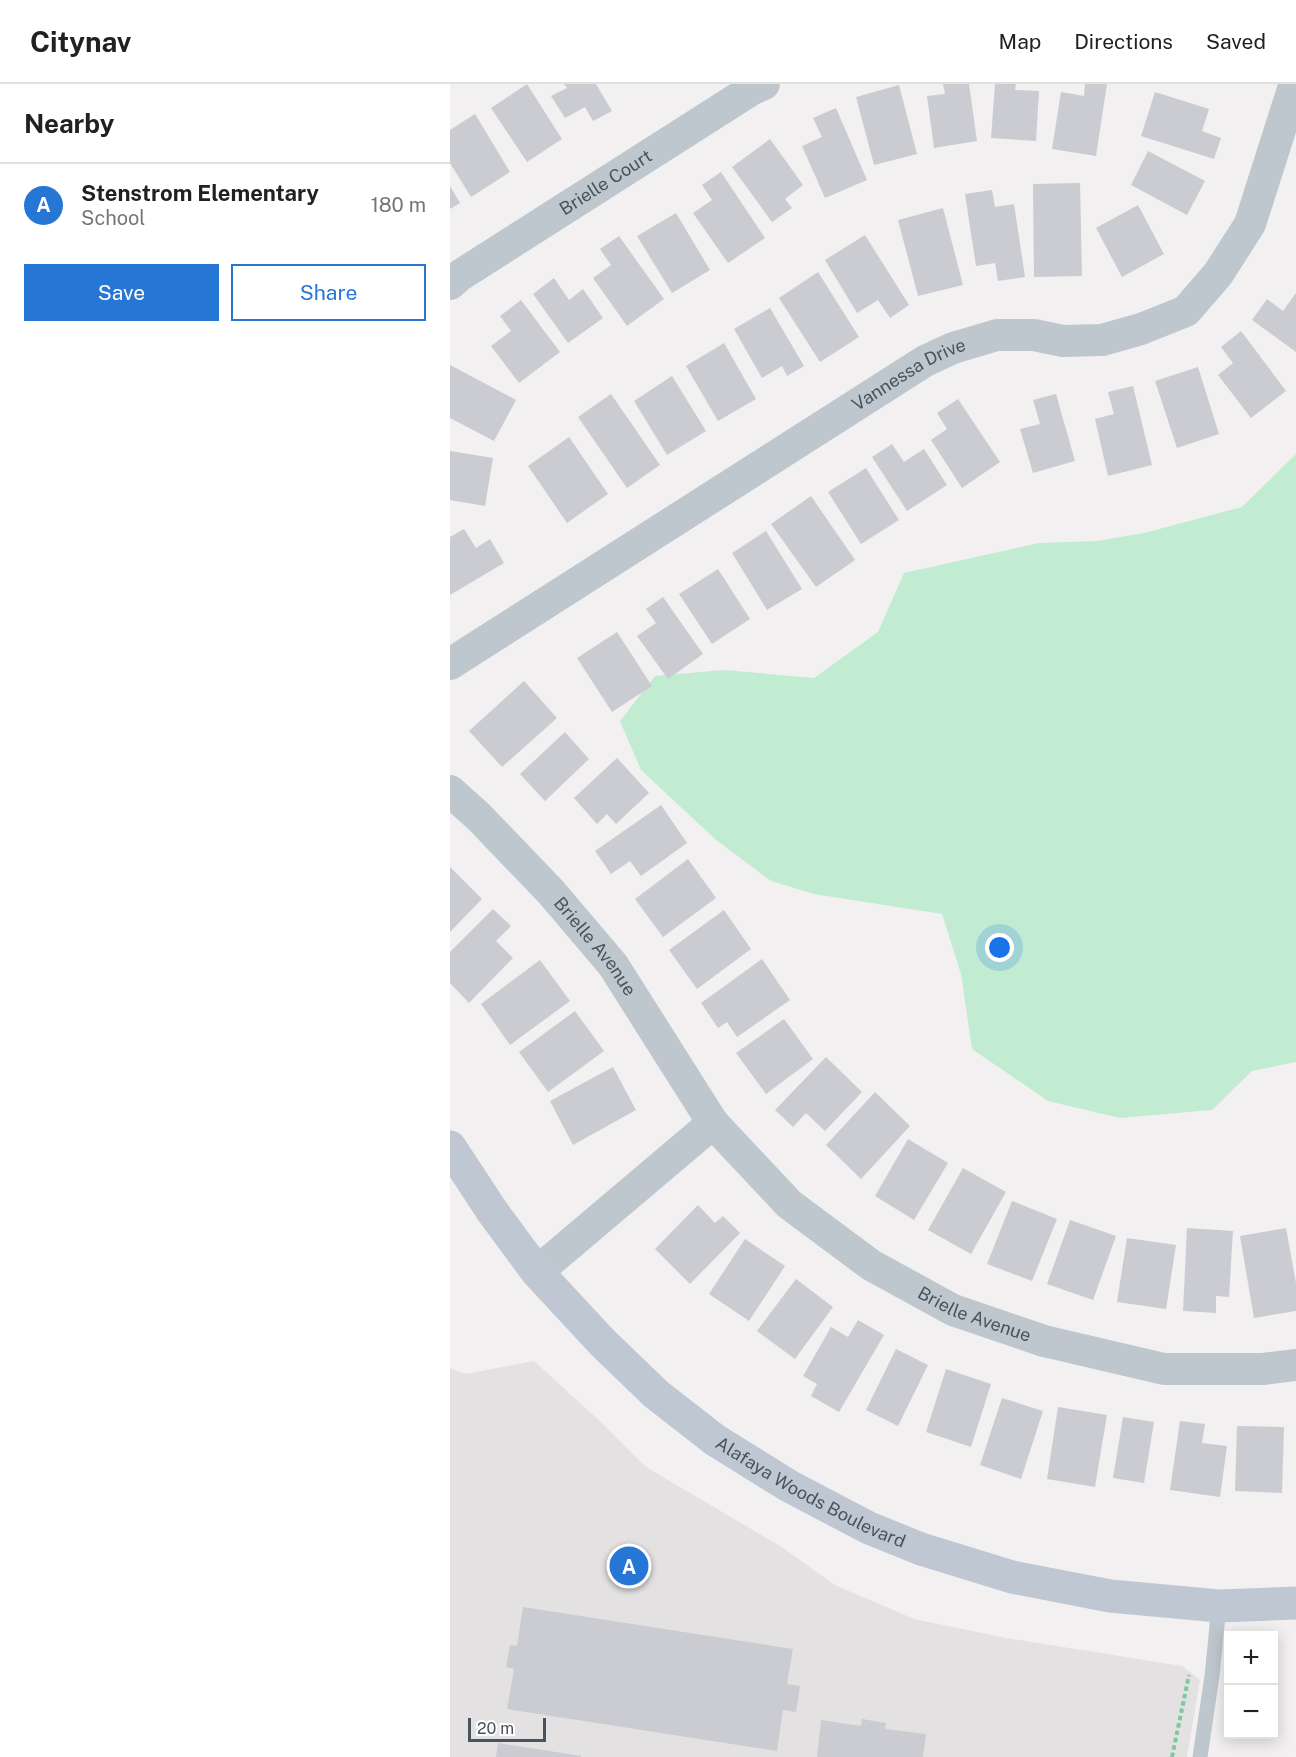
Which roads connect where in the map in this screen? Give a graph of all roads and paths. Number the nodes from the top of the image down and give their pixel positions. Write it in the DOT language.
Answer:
graph roads {
  1 [pos="764,84"];
  2 [pos="1292,86"];
  3 [pos="450,284"];
  4 [pos="450,664"];
  5 [pos="450,791"];
  6 [pos="713,1124"];
  7 [pos="450,1147"];
  8 [pos="537,1272"];
  9 [pos="1296,1365"];
  10 [pos="1296,1603"];
  11 [pos="1219,1606"];
  12 [pos="1190,1673"];
  13 [pos="1172,1757"];
  14 [pos="1200,1757"];
  1 -- 3 [label="street, Brielle Court"];
  2 -- 4 [label="street, Vannessa Drive"];
  5 -- 6 [label="street, Brielle Avenue"];
  6 -- 8 [label="street"];
  6 -- 9 [label="street, Brielle Avenue"];
  7 -- 8 [label="street, Alafaya Woods Boulevard"];
  8 -- 11 [label="street, Alafaya Woods Boulevard"];
  10 -- 11 [label="street, Alafaya Woods Boulevard"];
  11 -- 14 [label="lane"];
  12 -- 13 [label="path"];
}
